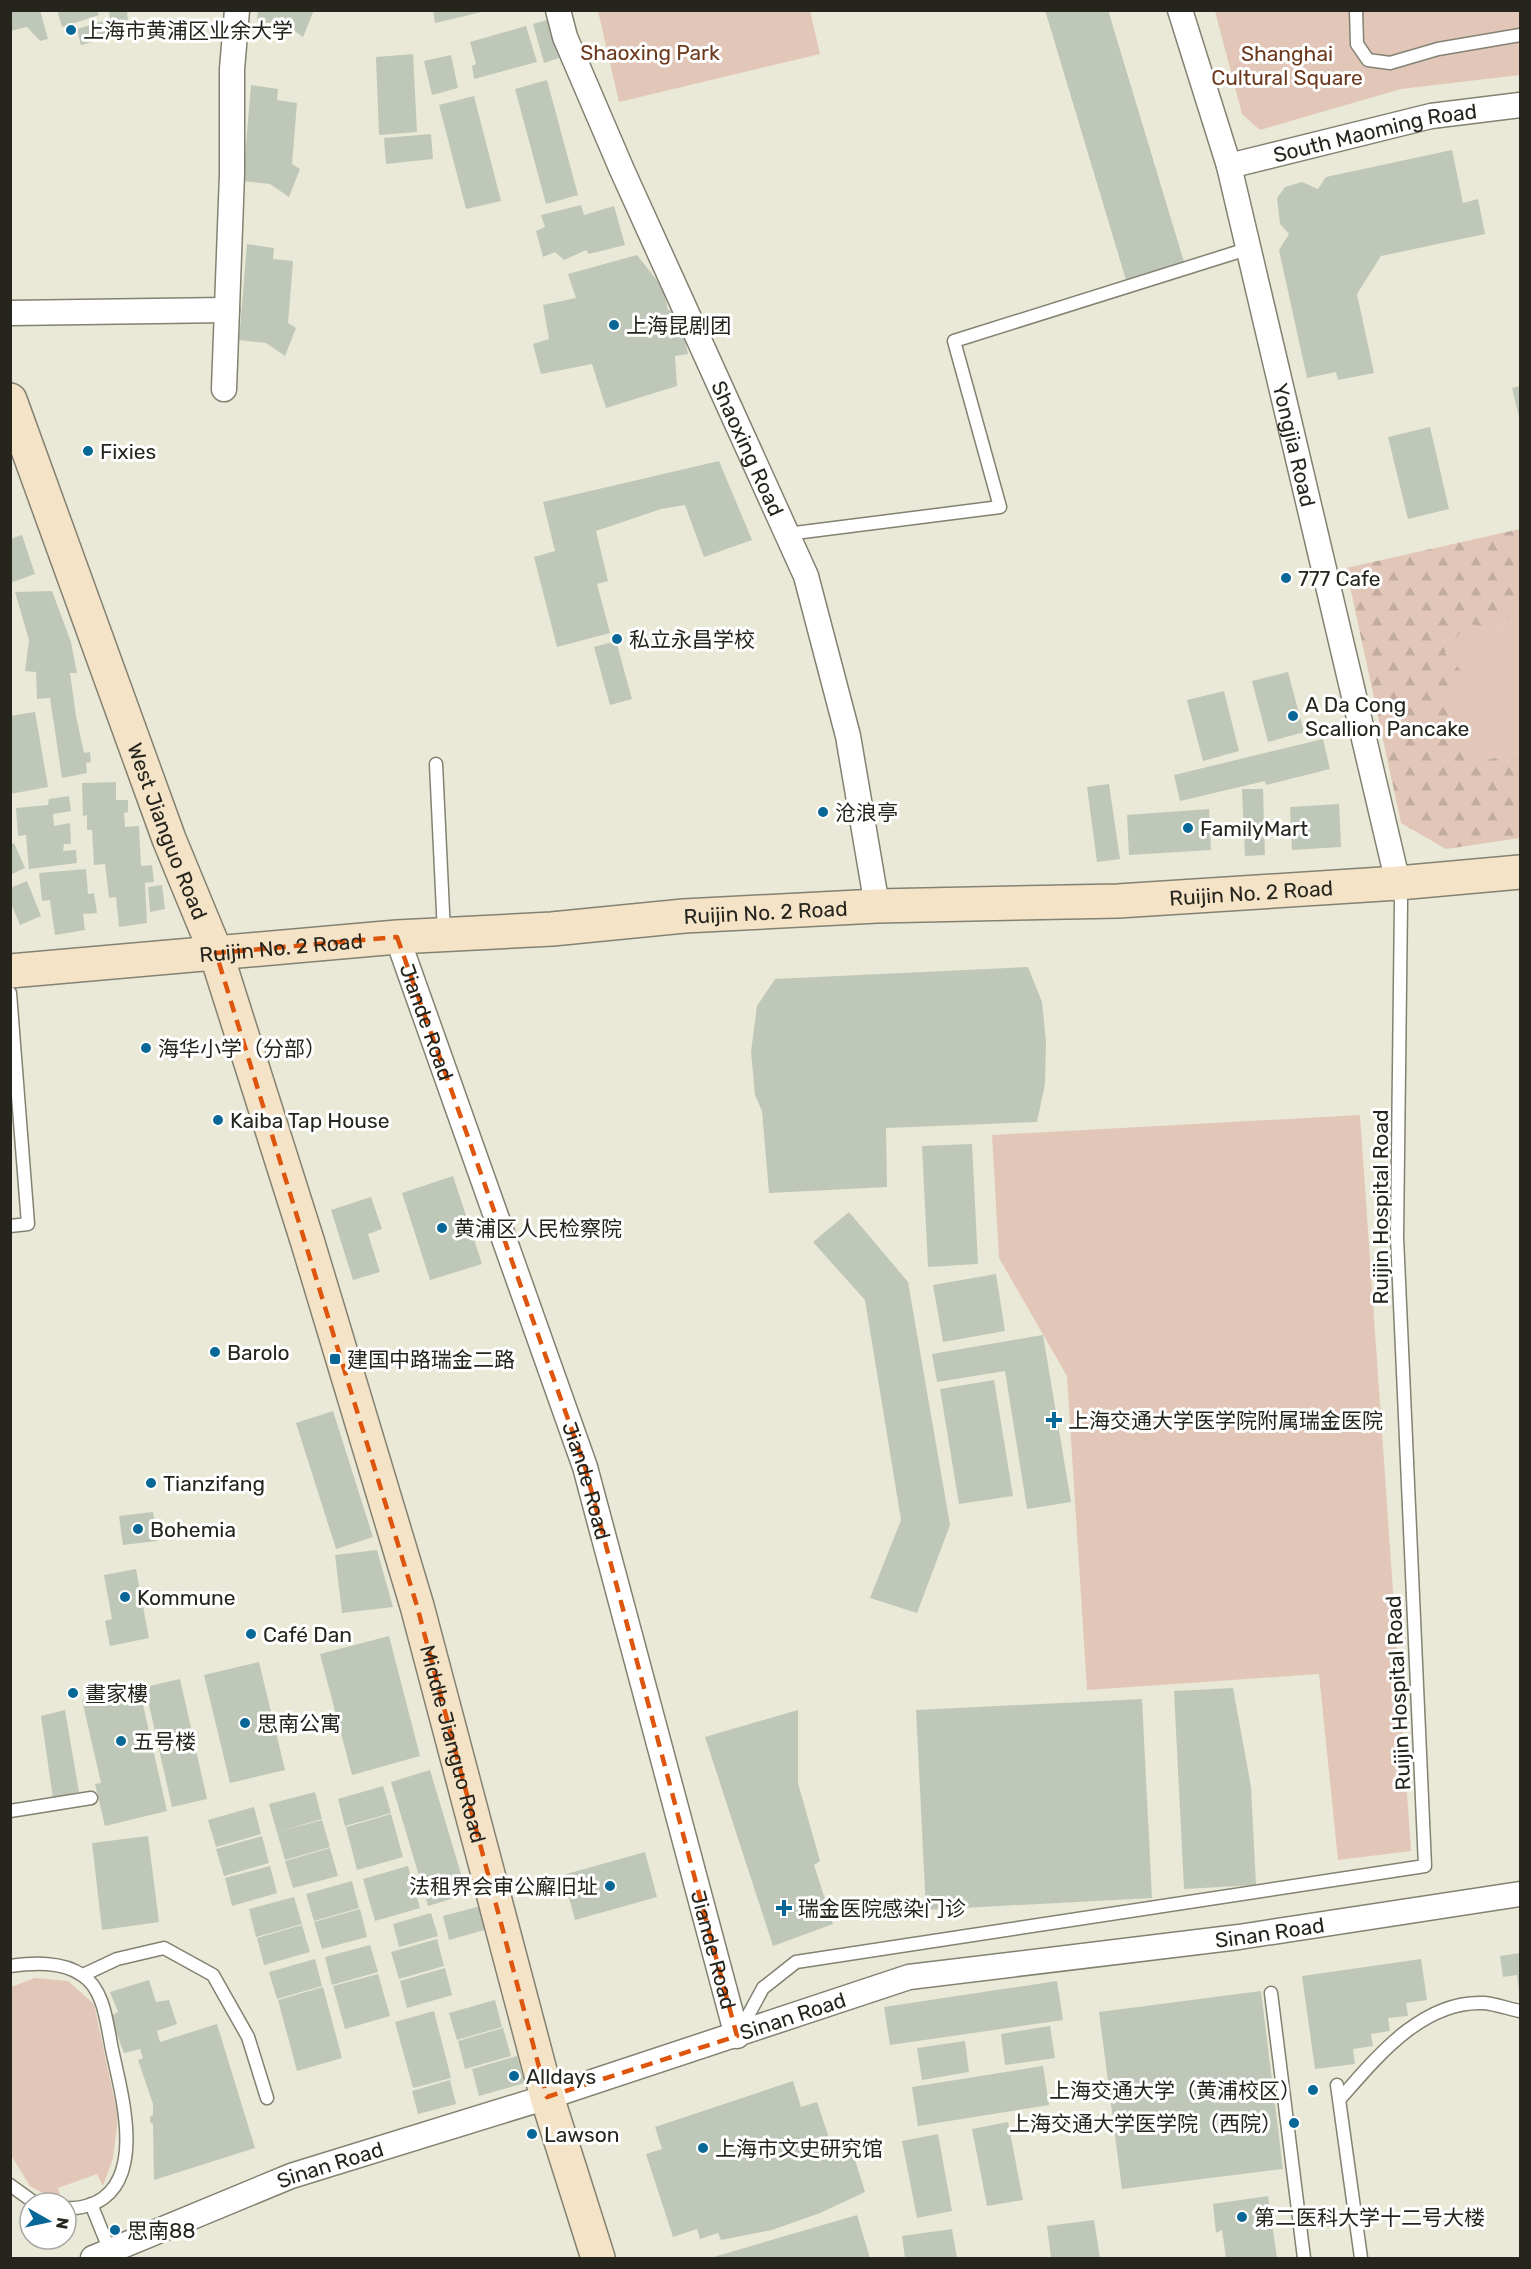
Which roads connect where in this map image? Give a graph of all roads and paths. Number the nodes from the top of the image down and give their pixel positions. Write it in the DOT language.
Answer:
graph roads {
  1 [pos="237,10"];
  2 [pos="558,10"];
  3 [pos="1180,10"];
  4 [pos="1356,10"];
  5 [pos="1521,35"];
  6 [pos="1521,105"];
  7 [pos="1229,166"];
  8 [pos="1247,249"];
  9 [pos="227,310"];
  10 [pos="10,313"];
  11 [pos="224,389"];
  12 [pos="10,400"];
  13 [pos="787,534"];
  14 [pos="436,764"];
  15 [pos="1521,872"];
  16 [pos="1400,893"];
  17 [pos="1521,893"];
  18 [pos="877,906"];
  19 [pos="444,935"];
  20 [pos="397,937"];
  21 [pos="216,953"];
  22 [pos="10,971"];
  23 [pos="10,993"];
  24 [pos="10,1226"];
  25 [pos="335,1334"];
  26 [pos="91,1798"];
  27 [pos="10,1811"];
  28 [pos="1521,1894"];
  29 [pos="10,1966"];
  30 [pos="83,1975"];
  31 [pos="1271,1993"];
  32 [pos="1521,2011"];
  33 [pos="737,2036"];
  34 [pos="1337,2085"];
  35 [pos="547,2097"];
  36 [pos="267,2098"];
  37 [pos="1340,2100"];
  38 [pos="91,2204"];
  39 [pos="78,2206"];
  40 [pos="101,2255"];
  41 [pos="598,2259"];
  42 [pos="1304,2259"];
  43 [pos="1360,2259"];
  1 -- 9 [label="street"];
  2 -- 13 [label="street, Shaoxing Road"];
  3 -- 7 [label="street, Yongjia Road"];
  4 -- 5 [label="lane"];
  6 -- 7 [label="street, South Maoming Road"];
  7 -- 8 [label="street, Yongjia Road"];
  8 -- 13 [label="lane"];
  8 -- 16 [label="street, Yongjia Road"];
  9 -- 10 [label="street"];
  9 -- 11 [label="street"];
  12 -- 21 [label="street, West Jianguo Road"];
  13 -- 18 [label="street, Shaoxing Road"];
  14 -- 19 [label="lane"];
  15 -- 16 [label="street, Ruijin No. 2 Road"];
  16 -- 17 [label="street"];
  16 -- 18 [label="street, Ruijin No. 2 Road"];
  16 -- 33 [label="lane, Ruijin Hospital Road"];
  18 -- 19 [label="street, Ruijin No. 2 Road"];
  19 -- 20 [label="street, Ruijin No. 2 Road"];
  20 -- 21 [label="street, Ruijin No. 2 Road"];
  20 -- 33 [label="street, Jiande Road"];
  21 -- 22 [label="street, Ruijin No. 2 Road"];
  21 -- 25 [label="street, West Jianguo Road"];
  23 -- 24 [label="lane"];
  25 -- 35 [label="street, Middle Jianguo Road"];
  26 -- 27 [label="lane"];
  28 -- 33 [label="street, Sinan Road"];
  29 -- 30 [label="lane"];
  30 -- 36 [label="lane"];
  30 -- 38 [label="lane"];
  31 -- 42 [label="lane"];
  32 -- 37 [label="lane"];
  33 -- 35 [label="street, Sinan Road"];
  34 -- 37 [label="lane"];
  35 -- 40 [label="street, Sinan Road"];
  35 -- 41 [label="street, Middle Jianguo Road"];
  37 -- 43 [label="lane"];
  38 -- 39 [label="lane"];
  38 -- 40 [label="lane"];
}
